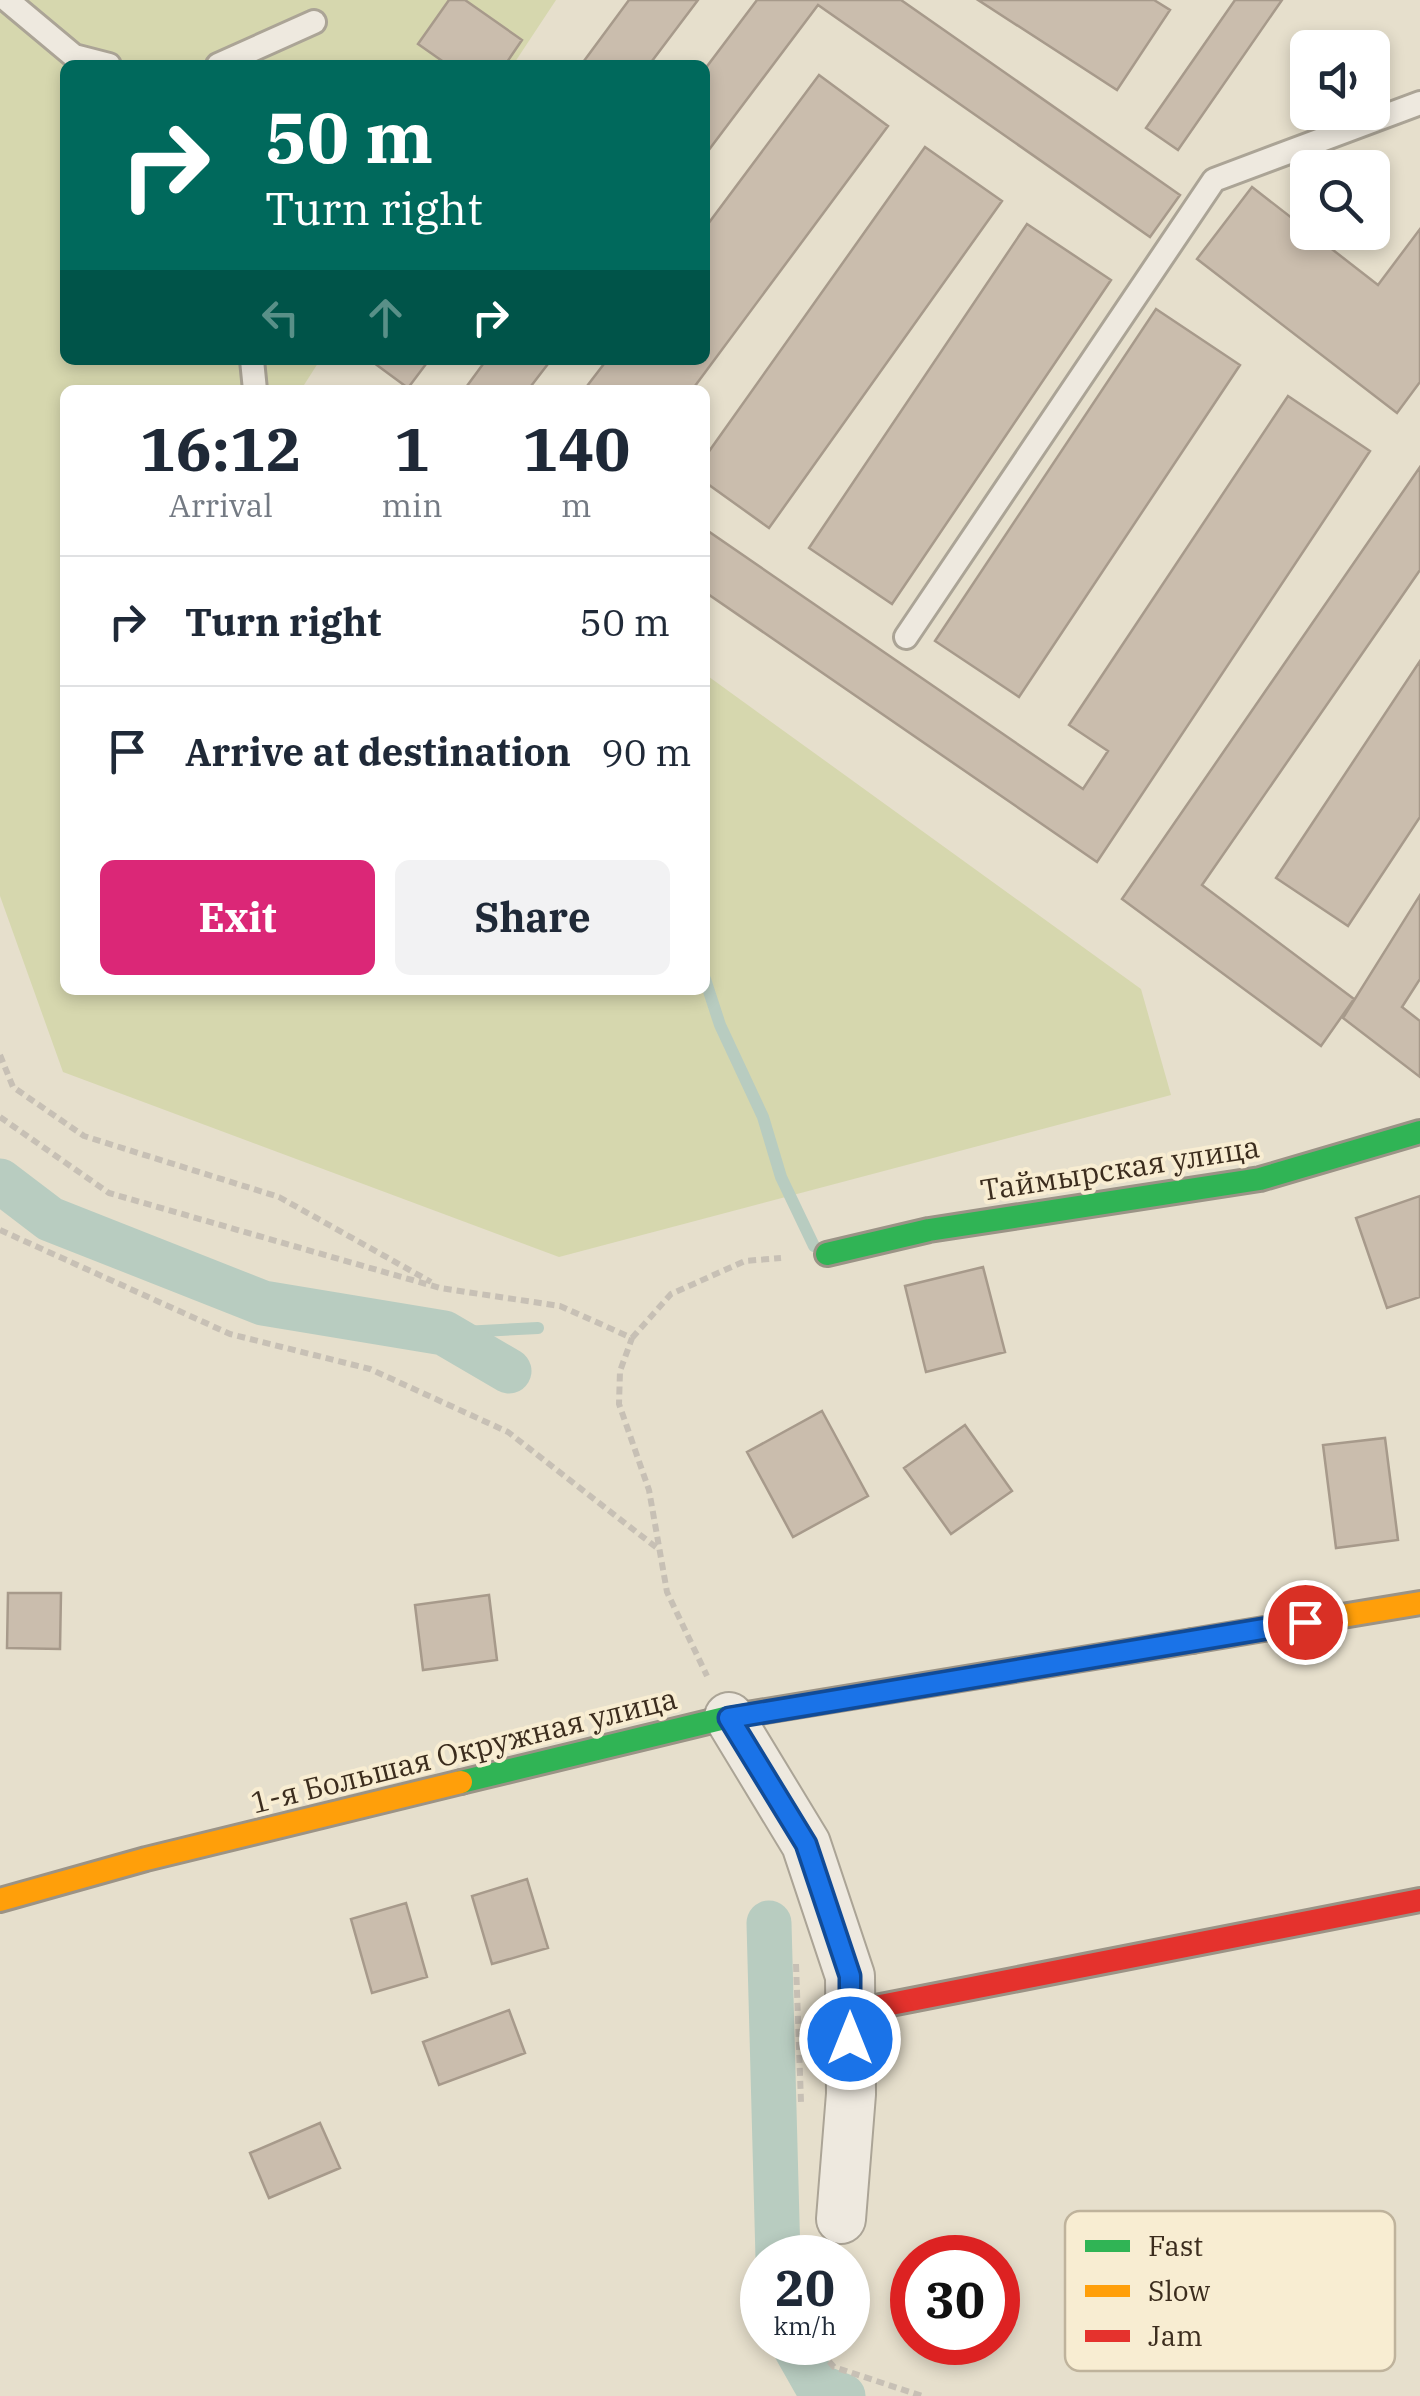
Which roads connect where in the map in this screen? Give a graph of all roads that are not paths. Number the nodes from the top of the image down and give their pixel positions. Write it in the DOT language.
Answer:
graph roads {
  1 [pos="7,0"];
  2 [pos="314,22"];
  3 [pos="89,60"];
  4 [pos="229,60"];
  5 [pos="1420,103"];
  6 [pos="906,637"];
  7 [pos="1420,1132"];
  8 [pos="827,1254"];
  9 [pos="1420,1603"];
  10 [pos="729,1718"];
  11 [pos="0,1900"];
  12 [pos="1420,1900"];
  13 [pos="850,2012"];
  14 [pos="820,2218"];
  1 -- 3 [label="lane"];
  2 -- 4 [label="lane"];
  5 -- 6 [label="lane"];
  7 -- 8 [label="street, Таймырская улица"];
  9 -- 10 [label="street, 1-я Большая Окружная улица"];
  10 -- 11 [label="street, 1-я Большая Окружная улица"];
  10 -- 13 [label="street"];
  12 -- 13 [label="street"];
  13 -- 14 [label="street"];
}
